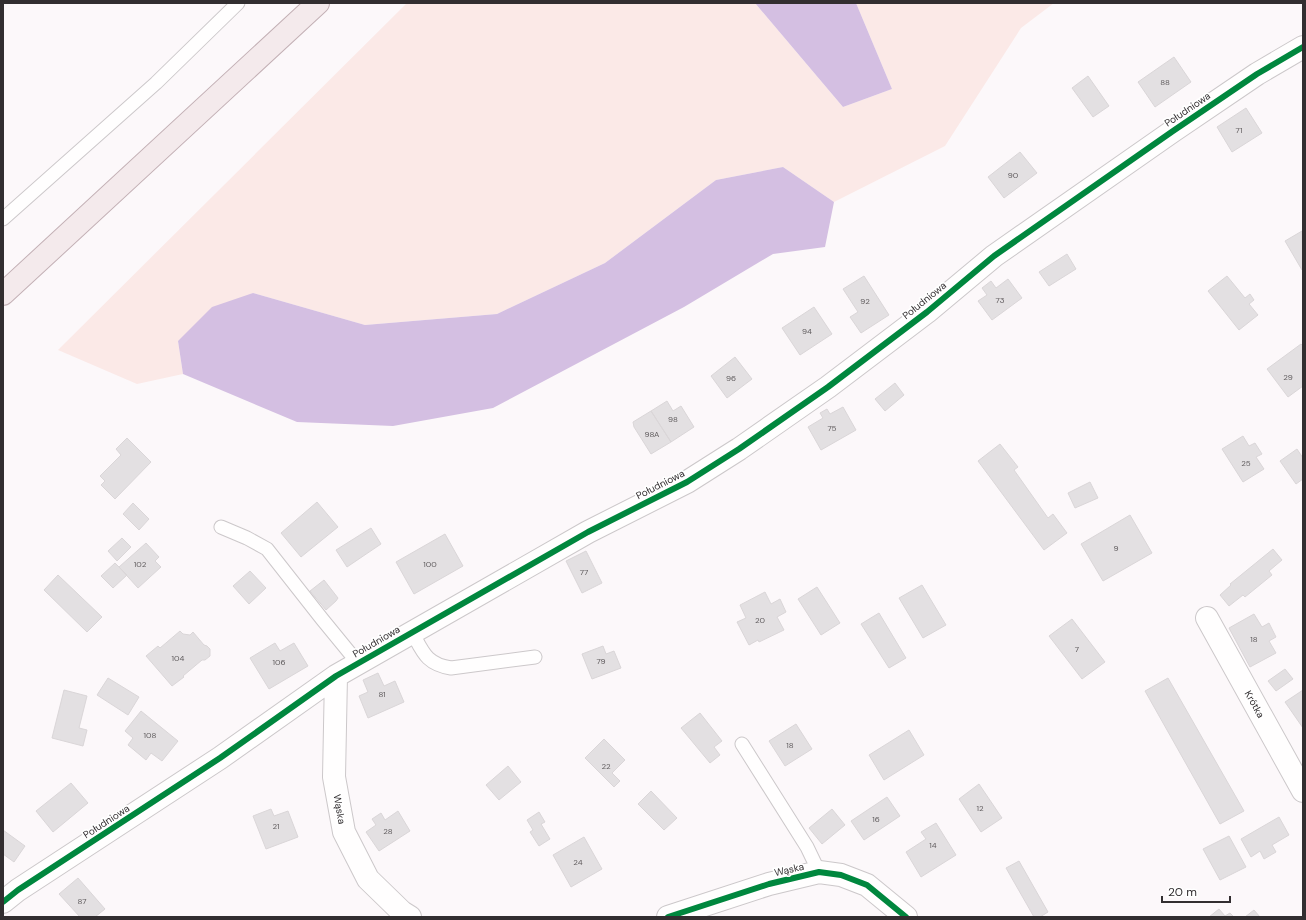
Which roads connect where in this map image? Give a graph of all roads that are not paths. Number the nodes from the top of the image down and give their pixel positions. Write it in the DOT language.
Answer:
graph roads {
  1 [pos="238,3"];
  2 [pos="318,3"];
  3 [pos="1303,47"];
  4 [pos="3,219"];
  5 [pos="3,294"];
  6 [pos="221,527"];
  7 [pos="1206,618"];
  8 [pos="412,632"];
  9 [pos="535,657"];
  10 [pos="358,663"];
  11 [pos="336,676"];
  12 [pos="742,744"];
  13 [pos="1303,791"];
  14 [pos="820,872"];
  15 [pos="3,902"];
  16 [pos="410,917"];
  17 [pos="668,917"];
  18 [pos="906,917"];
  1 -- 4 [label="lane"];
  2 -- 5 [label="main road"];
  3 -- 8 [label="street, Południowa"];
  6 -- 10 [label="lane"];
  7 -- 13 [label="street, Krótka"];
  8 -- 9 [label="lane"];
  8 -- 10 [label="street, Południowa"];
  10 -- 11 [label="street, Południowa"];
  11 -- 15 [label="street, Południowa"];
  11 -- 16 [label="street, Wąska"];
  12 -- 14 [label="lane"];
  14 -- 17 [label="street, Wąska"];
  14 -- 18 [label="street, Wąska"];
}
